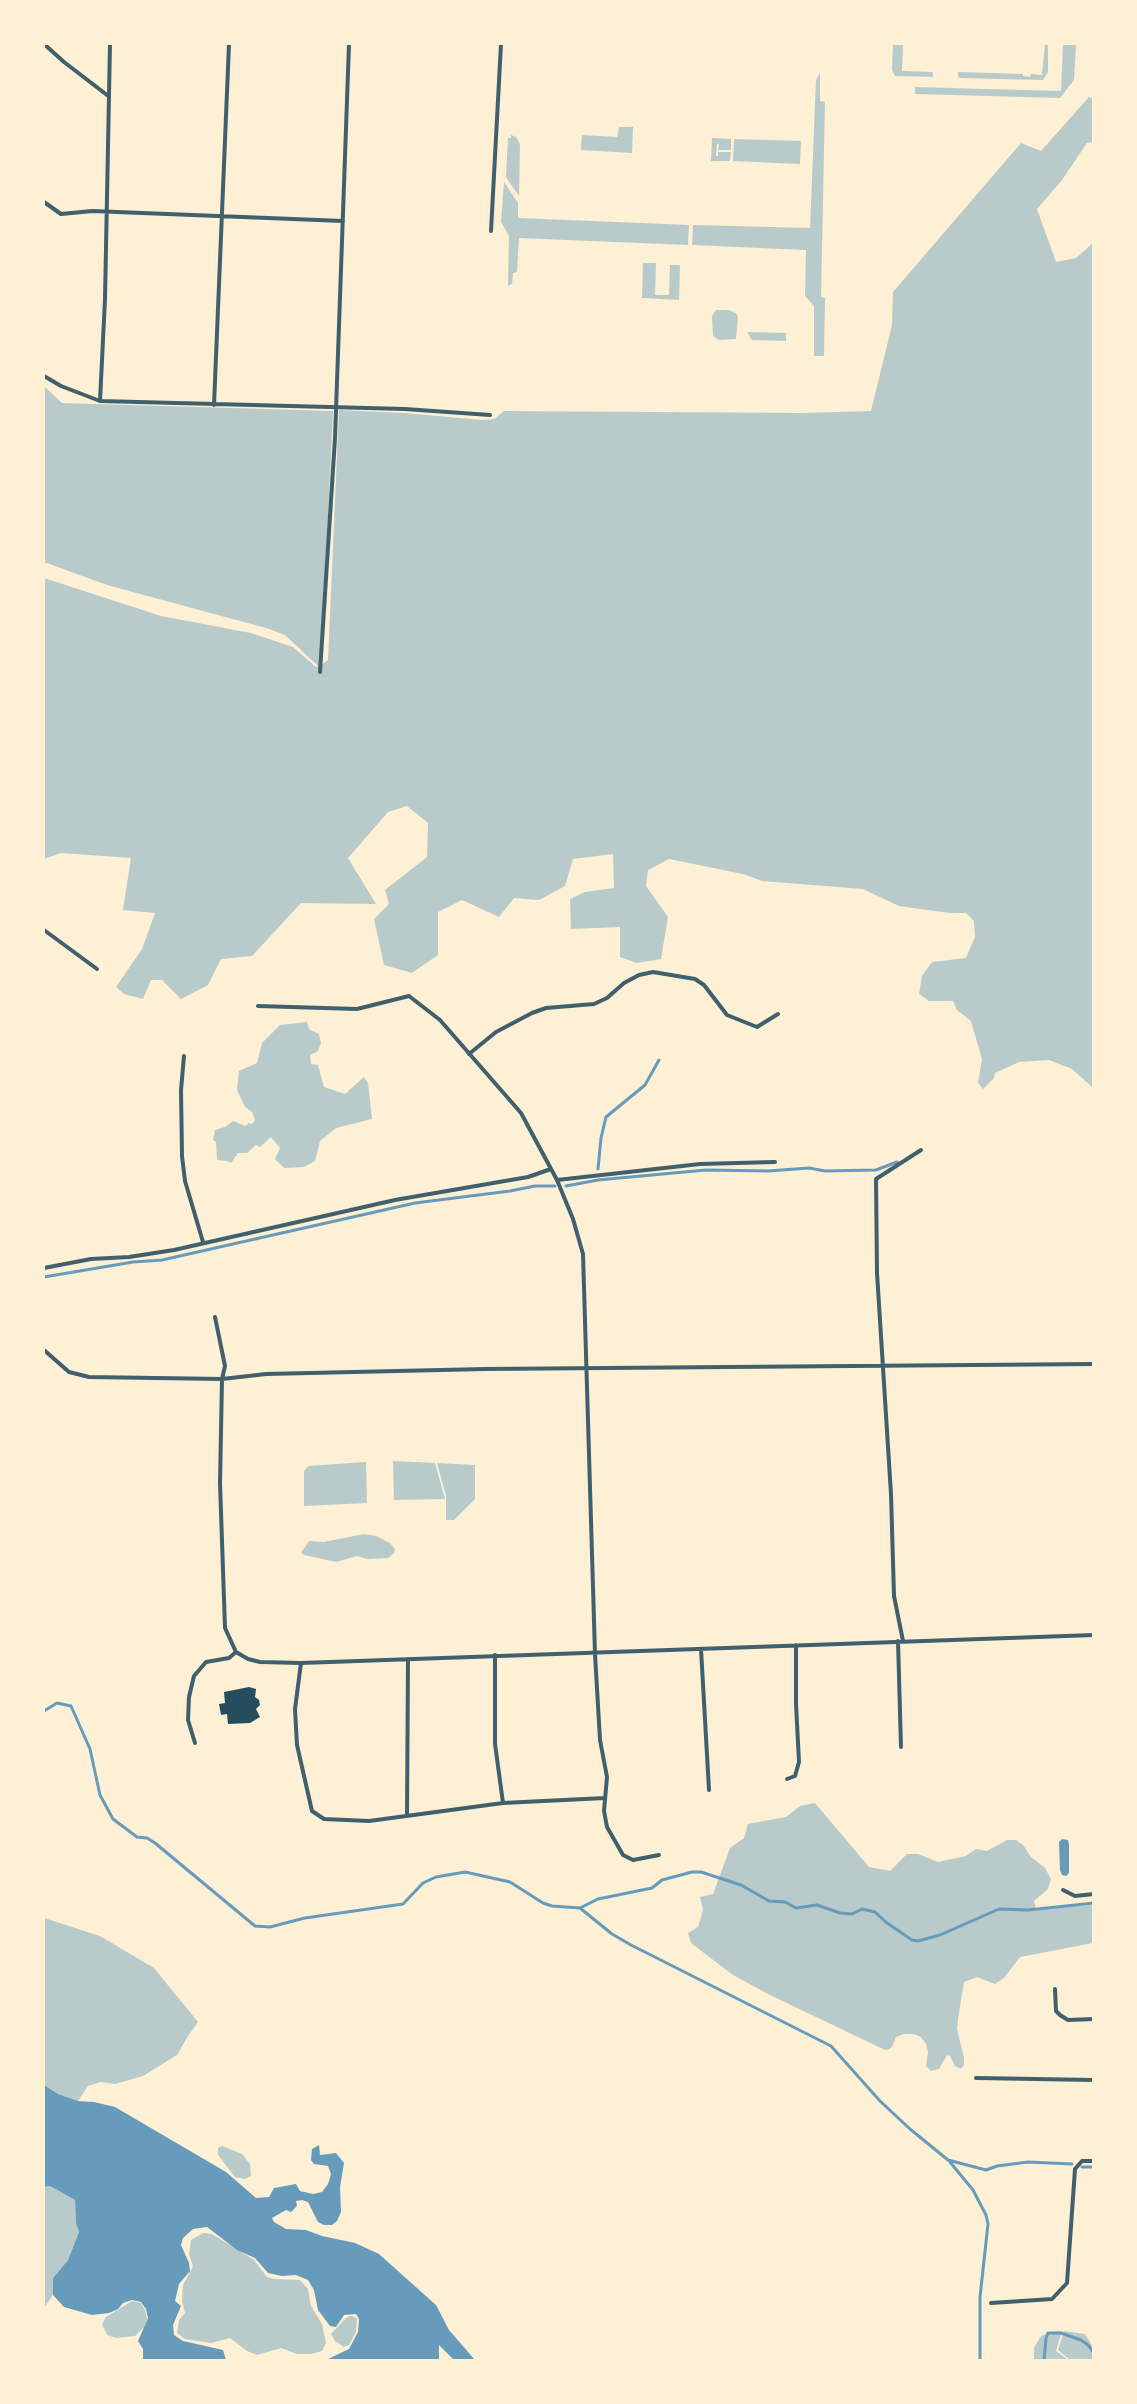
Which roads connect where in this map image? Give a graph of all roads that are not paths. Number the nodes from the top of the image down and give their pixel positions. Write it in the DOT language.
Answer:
graph roads {
  1 [pos="44,44"];
  2 [pos="110,44"];
  3 [pos="229,44"];
  4 [pos="349,44"];
  5 [pos="501,44"];
  6 [pos="108,95"];
  7 [pos="44,202"];
  8 [pos="107,212"];
  9 [pos="222,217"];
  10 [pos="344,220"];
  11 [pos="491,231"];
  12 [pos="44,376"];
  13 [pos="100,401"];
  14 [pos="214,405"];
  15 [pos="336,407"];
  16 [pos="490,415"];
  17 [pos="320,672"];
  18 [pos="44,930"];
  19 [pos="97,969"];
  20 [pos="258,1006"];
  21 [pos="778,1014"];
  22 [pos="469,1054"];
  23 [pos="184,1056"];
  24 [pos="921,1150"];
  25 [pos="775,1162"];
  26 [pos="551,1169"];
  27 [pos="557,1180"];
  28 [pos="203,1242"];
  29 [pos="44,1268"];
  30 [pos="215,1317"];
  31 [pos="44,1350"];
  32 [pos="1094,1364"];
  33 [pos="882,1366"];
  34 [pos="586,1368"];
  35 [pos="222,1379"];
  36 [pos="1094,1635"];
  37 [pos="900,1641"];
  38 [pos="796,1645"];
  39 [pos="701,1649"];
  40 [pos="236,1652"];
  41 [pos="595,1654"];
  42 [pos="495,1655"];
  43 [pos="408,1659"];
  44 [pos="301,1663"];
  45 [pos="195,1743"];
  46 [pos="901,1747"];
  47 [pos="787,1779"];
  48 [pos="709,1790"];
  49 [pos="605,1798"];
  50 [pos="503,1803"];
  51 [pos="407,1815"];
  52 [pos="659,1855"];
  53 [pos="1063,1890"];
  54 [pos="1094,1894"];
  55 [pos="1055,1989"];
  56 [pos="1094,2019"];
  57 [pos="976,2078"];
  58 [pos="1094,2080"];
  59 [pos="1094,2161"];
  60 [pos="991,2303"];
  1 -- 6 [label="street"];
  2 -- 6 [label="street"];
  3 -- 9 [label="street"];
  4 -- 10 [label="street"];
  5 -- 11 [label="street"];
  6 -- 8 [label="street"];
  7 -- 8 [label="street"];
  8 -- 9 [label="street"];
  8 -- 13 [label="street"];
  9 -- 10 [label="street"];
  9 -- 14 [label="street"];
  10 -- 15 [label="street"];
  12 -- 13 [label="street"];
  13 -- 14 [label="street"];
  14 -- 15 [label="street"];
  15 -- 16 [label="street"];
  15 -- 17 [label="street"];
  18 -- 19 [label="street"];
  20 -- 22 [label="street"];
  21 -- 22 [label="street"];
  22 -- 26 [label="street"];
  23 -- 28 [label="street"];
  24 -- 33 [label="street"];
  25 -- 27 [label="street"];
  26 -- 27 [label="street"];
  26 -- 28 [label="street"];
  27 -- 34 [label="street"];
  28 -- 29 [label="street"];
  30 -- 35 [label="street"];
  31 -- 35 [label="street"];
  32 -- 33 [label="street"];
  33 -- 34 [label="street"];
  33 -- 37 [label="street"];
  34 -- 35 [label="street"];
  34 -- 41 [label="street"];
  35 -- 40 [label="street"];
  36 -- 37 [label="street"];
  37 -- 38 [label="street"];
  37 -- 46 [label="street"];
  38 -- 39 [label="street"];
  38 -- 47 [label="street"];
  39 -- 41 [label="street"];
  39 -- 48 [label="street"];
  40 -- 44 [label="street"];
  40 -- 45 [label="street"];
  41 -- 42 [label="street"];
  41 -- 49 [label="street"];
  42 -- 43 [label="street"];
  42 -- 50 [label="street"];
  43 -- 44 [label="street"];
  43 -- 51 [label="street"];
  44 -- 51 [label="street"];
  49 -- 50 [label="street"];
  49 -- 52 [label="street"];
  50 -- 51 [label="street"];
  53 -- 54 [label="street"];
  55 -- 56 [label="street"];
  57 -- 58 [label="street"];
  59 -- 60 [label="street"];
}
